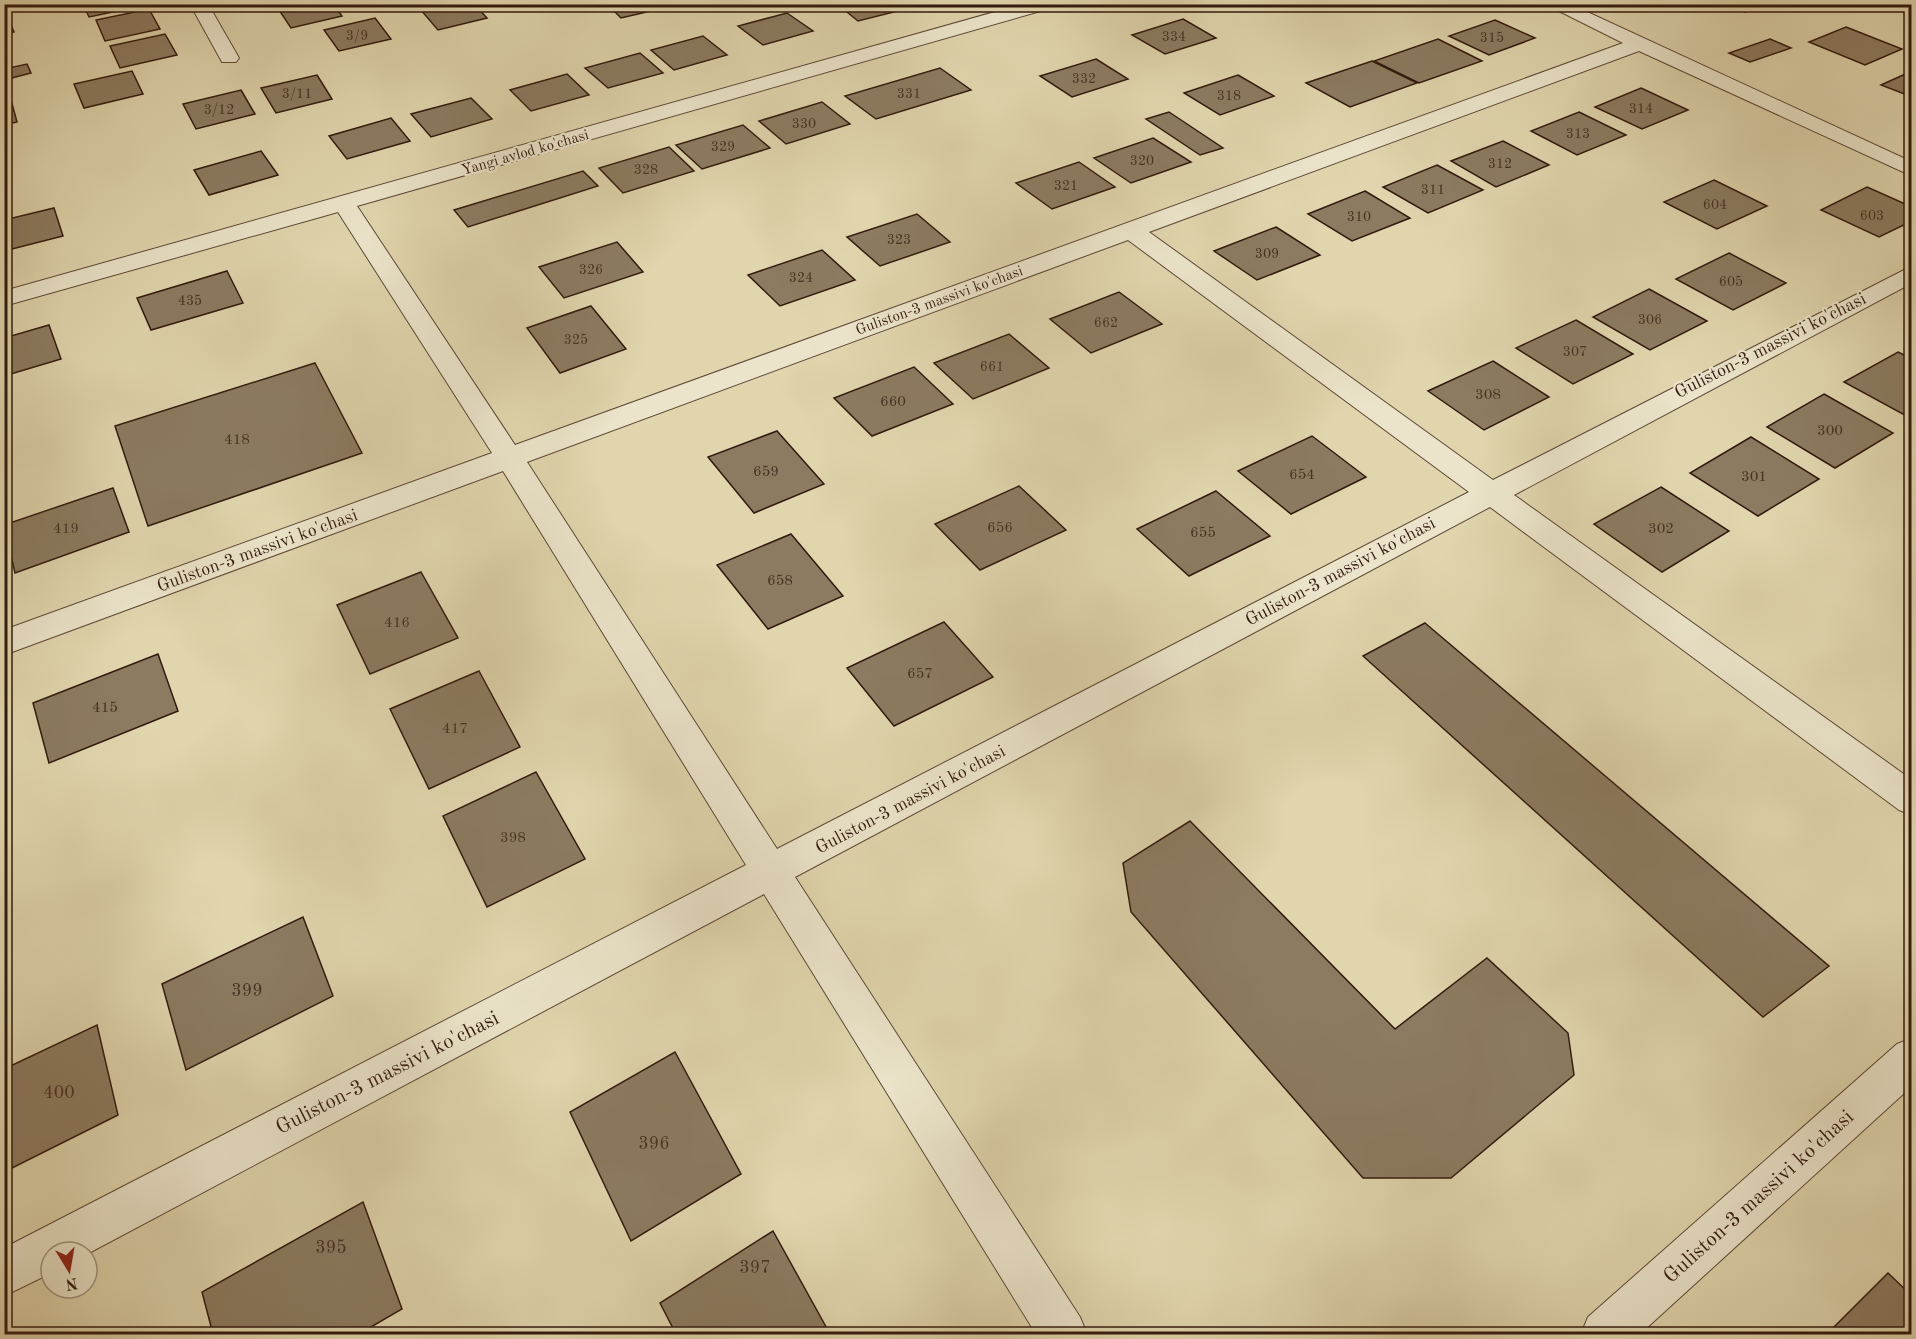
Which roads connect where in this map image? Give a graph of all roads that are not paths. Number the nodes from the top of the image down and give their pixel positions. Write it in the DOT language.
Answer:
graph roads {
  1 [pos="199,4"];
  2 [pos="1554,4"];
  3 [pos="1045,5"];
  4 [pos="1640,44"];
  5 [pos="229,58"];
  6 [pos="1911,170"];
  7 [pos="344,204"];
  8 [pos="1130,230"];
  9 [pos="1911,273"];
  10 [pos="4,299"];
  11 [pos="509,457"];
  12 [pos="1488,493"];
  13 [pos="4,643"];
  14 [pos="1911,800"];
  15 [pos="770,873"];
  16 [pos="1911,1058"];
  17 [pos="4,1273"];
  18 [pos="1063,1335"];
  19 [pos="1605,1335"];
  1 -- 5 [label="street"];
  2 -- 4 [label="street"];
  3 -- 7 [label="street, Yangi avlod ko'chasi"];
  4 -- 6 [label="street"];
  4 -- 8 [label="street, Guliston-3 massivi ko'chasi"];
  7 -- 10 [label="street, Yangi avlod ko'chasi"];
  7 -- 11 [label="street"];
  8 -- 11 [label="street, Guliston-3 massivi ko'chasi"];
  8 -- 12 [label="street"];
  9 -- 12 [label="street, Guliston-3 massivi ko'chasi"];
  11 -- 13 [label="street, Guliston-3 massivi ko'chasi"];
  11 -- 15 [label="street"];
  12 -- 14 [label="street"];
  12 -- 15 [label="street, Guliston-3 massivi ko'chasi"];
  15 -- 17 [label="street, Guliston-3 massivi ko'chasi"];
  15 -- 18 [label="street"];
  16 -- 19 [label="street, Guliston-3 massivi ko'chasi"];
}
